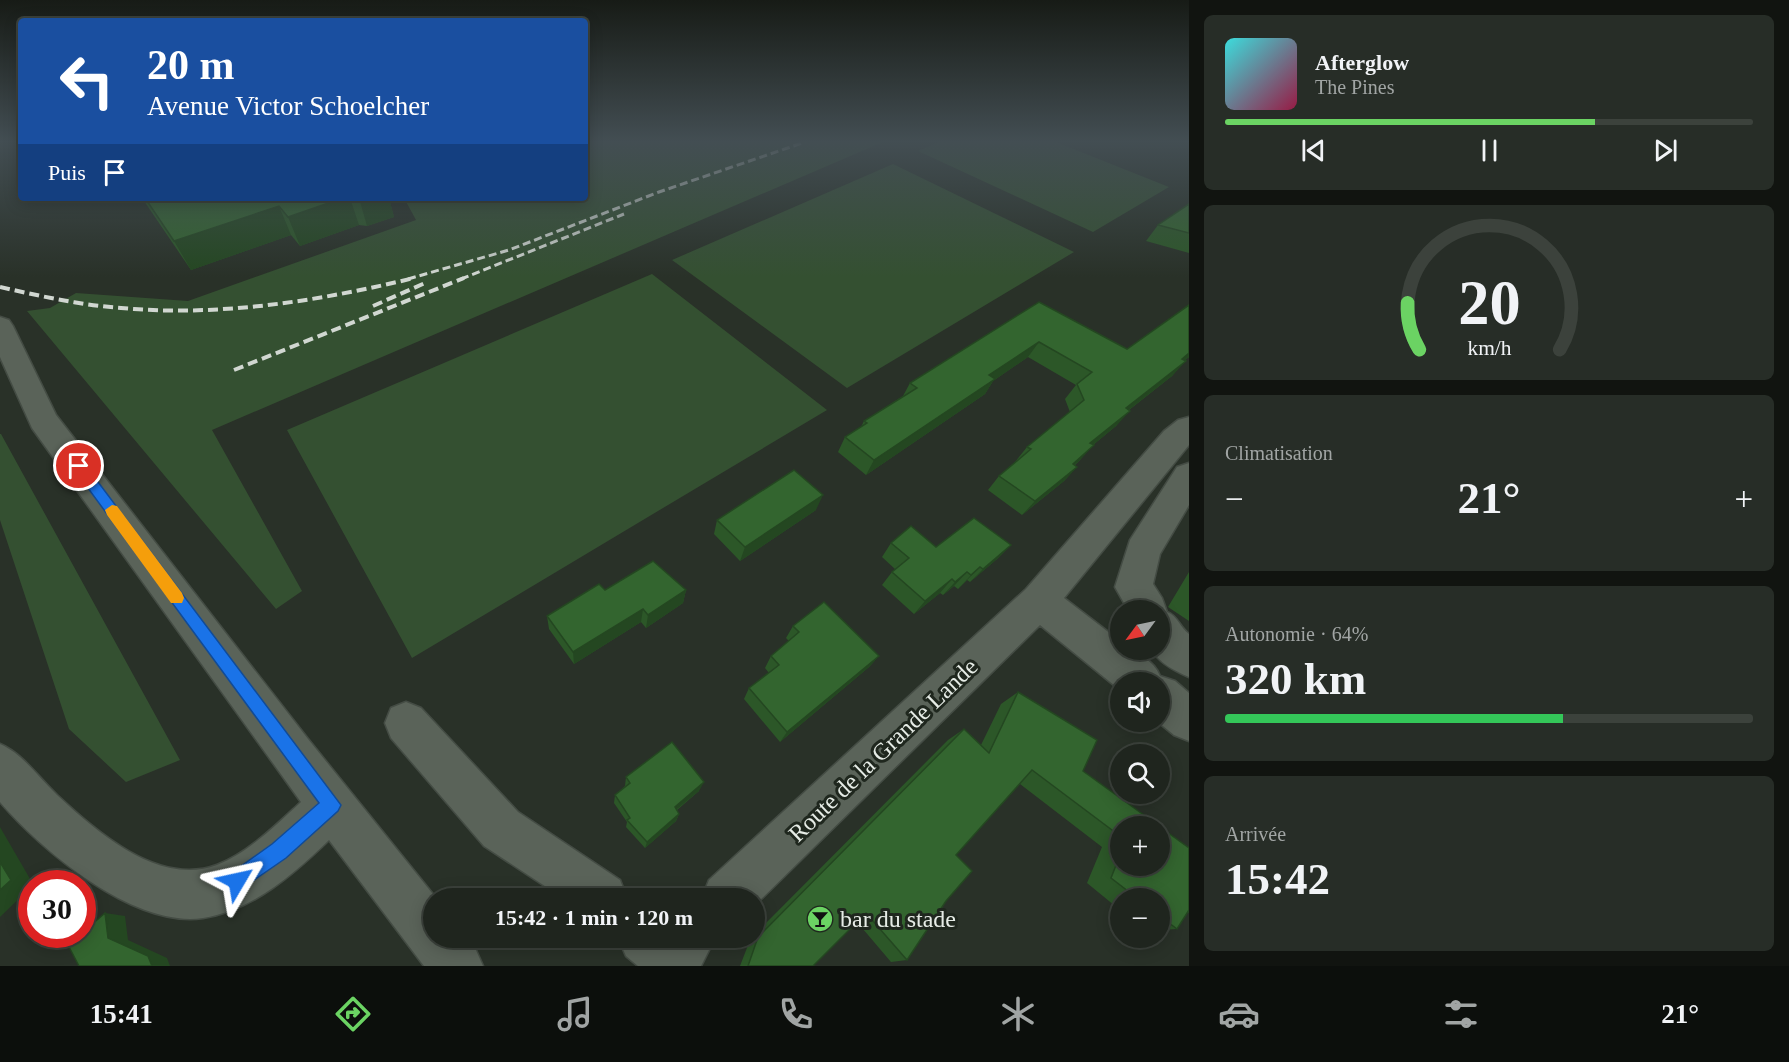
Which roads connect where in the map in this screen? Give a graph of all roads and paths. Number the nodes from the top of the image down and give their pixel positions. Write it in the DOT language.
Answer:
graph roads {
  1 [pos="0,326"];
  2 [pos="1189,428"];
  3 [pos="1189,476"];
  4 [pos="1143,600"];
  5 [pos="1038,601"];
  6 [pos="1170,644"];
  7 [pos="1189,658"];
  8 [pos="1129,672"];
  9 [pos="1170,704"];
  10 [pos="1189,720"];
  11 [pos="406,723"];
  12 [pos="0,766"];
  13 [pos="331,805"];
  14 [pos="591,888"];
  15 [pos="737,888"];
  16 [pos="423,923"];
  17 [pos="443,948"];
  18 [pos="457,966"];
  1 -- 13 [label="street"];
  2 -- 5 [label="street, Route de la Grande Lande"];
  3 -- 4 [label="street"];
  5 -- 8 [label="street"];
  5 -- 15 [label="street, Route de la Grande Lande"];
  6 -- 7 [label="street"];
  9 -- 10 [label="street"];
  11 -- 14 [label="street"];
  12 -- 13 [label="street"];
  13 -- 16 [label="street"];
  17 -- 18 [label="street"];
}
